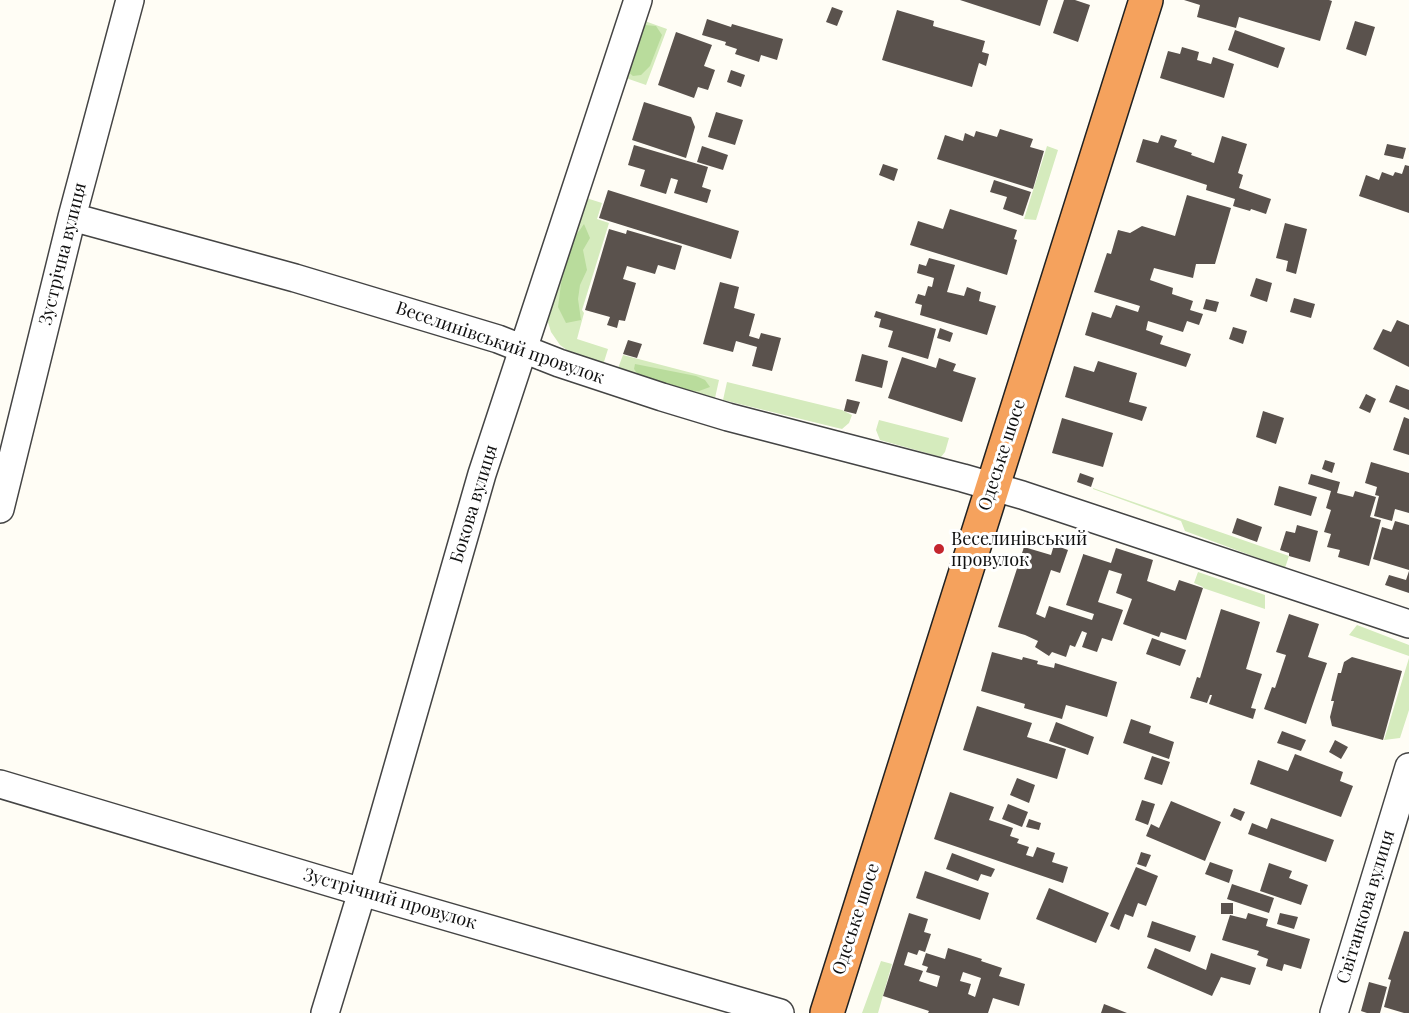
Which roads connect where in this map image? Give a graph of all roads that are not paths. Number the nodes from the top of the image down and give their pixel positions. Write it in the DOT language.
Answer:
graph roads {
  1 [pos="130,0"];
  2 [pos="638,0"];
  3 [pos="1146,0"];
  4 [pos="72,217"];
  5 [pos="523,349"];
  6 [pos="992,486"];
  7 [pos="0,509"];
  8 [pos="1409,624"];
  9 [pos="1409,767"];
  10 [pos="0,784"];
  11 [pos="362,892"];
  12 [pos="325,1013"];
  13 [pos="780,1013"];
  14 [pos="827,1013"];
  15 [pos="1334,1013"];
  1 -- 4 [label="street, Зустрічна вулиця"];
  2 -- 5 [label="street, Бокова вулиця"];
  3 -- 6 [label="highway, Одеське шосе"];
  4 -- 5 [label="street, Веселинівський провулок"];
  4 -- 7 [label="street, Зустрічна вулиця"];
  5 -- 6 [label="street, Веселинівський провулок"];
  5 -- 11 [label="street, Бокова вулиця"];
  6 -- 8 [label="street, Веселинівський провулок"];
  6 -- 14 [label="highway, Одеське шосе"];
  9 -- 15 [label="street, Світанкова вулиця"];
  10 -- 11 [label="street, Зустрічний провулок"];
  11 -- 12 [label="street, Бокова вулиця"];
  11 -- 13 [label="street, Зустрічний провулок"];
}
